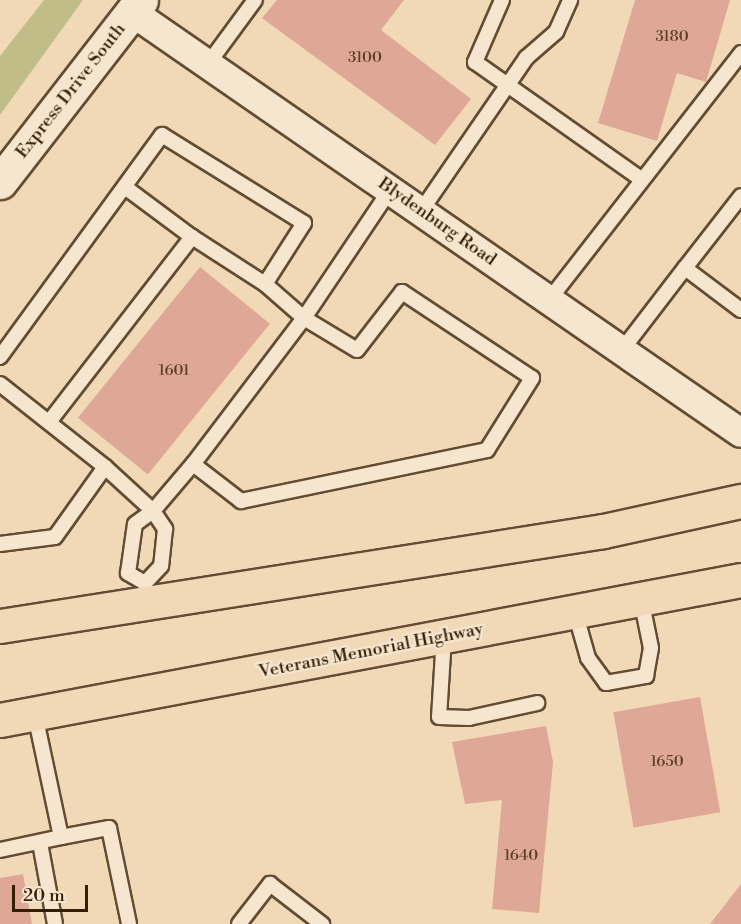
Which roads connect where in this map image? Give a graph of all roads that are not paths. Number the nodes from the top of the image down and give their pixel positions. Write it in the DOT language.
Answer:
graph roads {
  1 [pos="255,0"];
  2 [pos="502,0"];
  3 [pos="570,0"];
  4 [pos="137,6"];
  5 [pos="741,53"];
  6 [pos="208,64"];
  7 [pos="506,88"];
  8 [pos="642,180"];
  9 [pos="0,182"];
  10 [pos="124,187"];
  11 [pos="390,190"];
  12 [pos="741,196"];
  13 [pos="421,211"];
  14 [pos="192,237"];
  15 [pos="685,268"];
  16 [pos="265,284"];
  17 [pos="549,300"];
  18 [pos="741,310"];
  19 [pos="304,318"];
  20 [pos="622,350"];
  21 [pos="0,357"];
  22 [pos="0,384"];
  23 [pos="49,422"];
  24 [pos="741,433"];
  25 [pos="193,464"];
  26 [pos="105,467"];
  27 [pos="741,501"];
  28 [pos="153,510"];
  29 [pos="0,544"];
  30 [pos="741,580"];
  31 [pos="146,593"];
  32 [pos="641,599"];
  33 [pos="575,612"];
  34 [pos="0,626"];
  35 [pos="444,636"];
  36 [pos="537,703"];
  37 [pos="35,715"];
  38 [pos="0,720"];
  39 [pos="62,837"];
  40 [pos="40,843"];
  41 [pos="0,850"];
  42 [pos="56,924"];
  43 [pos="129,924"];
  44 [pos="239,924"];
  45 [pos="322,924"];
  1 -- 6 [label="lane"];
  2 -- 7 [label="lane"];
  3 -- 7 [label="lane"];
  4 -- 6 [label="street, Blydenburg Road"];
  4 -- 9 [label="main road, Express Drive South"];
  5 -- 8 [label="lane"];
  6 -- 11 [label="street, Blydenburg Road"];
  7 -- 8 [label="lane"];
  7 -- 13 [label="lane"];
  8 -- 17 [label="lane"];
  10 -- 14 [label="lane"];
  10 -- 16 [label="lane"];
  10 -- 21 [label="lane"];
  11 -- 13 [label="street, Blydenburg Road"];
  11 -- 19 [label="lane"];
  12 -- 15 [label="lane"];
  13 -- 17 [label="street, Blydenburg Road"];
  14 -- 16 [label="lane"];
  14 -- 23 [label="lane"];
  15 -- 18 [label="lane"];
  15 -- 20 [label="lane"];
  16 -- 19 [label="lane"];
  17 -- 20 [label="street, Blydenburg Road"];
  19 -- 25 [label="lane"];
  19 -- 25 [label="lane"];
  20 -- 24 [label="street, Blydenburg Road"];
  22 -- 23 [label="lane"];
  23 -- 26 [label="lane"];
  25 -- 28 [label="lane"];
  26 -- 28 [label="lane"];
  26 -- 29 [label="lane"];
  27 -- 31 [label="highway"];
  28 -- 31 [label="lane"];
  28 -- 31 [label="lane"];
  30 -- 32 [label="highway, Veterans Memorial Highway"];
  31 -- 34 [label="highway"];
  32 -- 33 [label="highway, Veterans Memorial Highway"];
  32 -- 33 [label="lane"];
  33 -- 35 [label="highway, Veterans Memorial Highway"];
  35 -- 36 [label="lane"];
  35 -- 37 [label="highway, Veterans Memorial Highway"];
  37 -- 38 [label="highway, Veterans Memorial Highway"];
  37 -- 39 [label="lane"];
  39 -- 40 [label="lane"];
  39 -- 43 [label="lane"];
  40 -- 41 [label="lane"];
  40 -- 42 [label="lane"];
  44 -- 45 [label="lane"];
}
